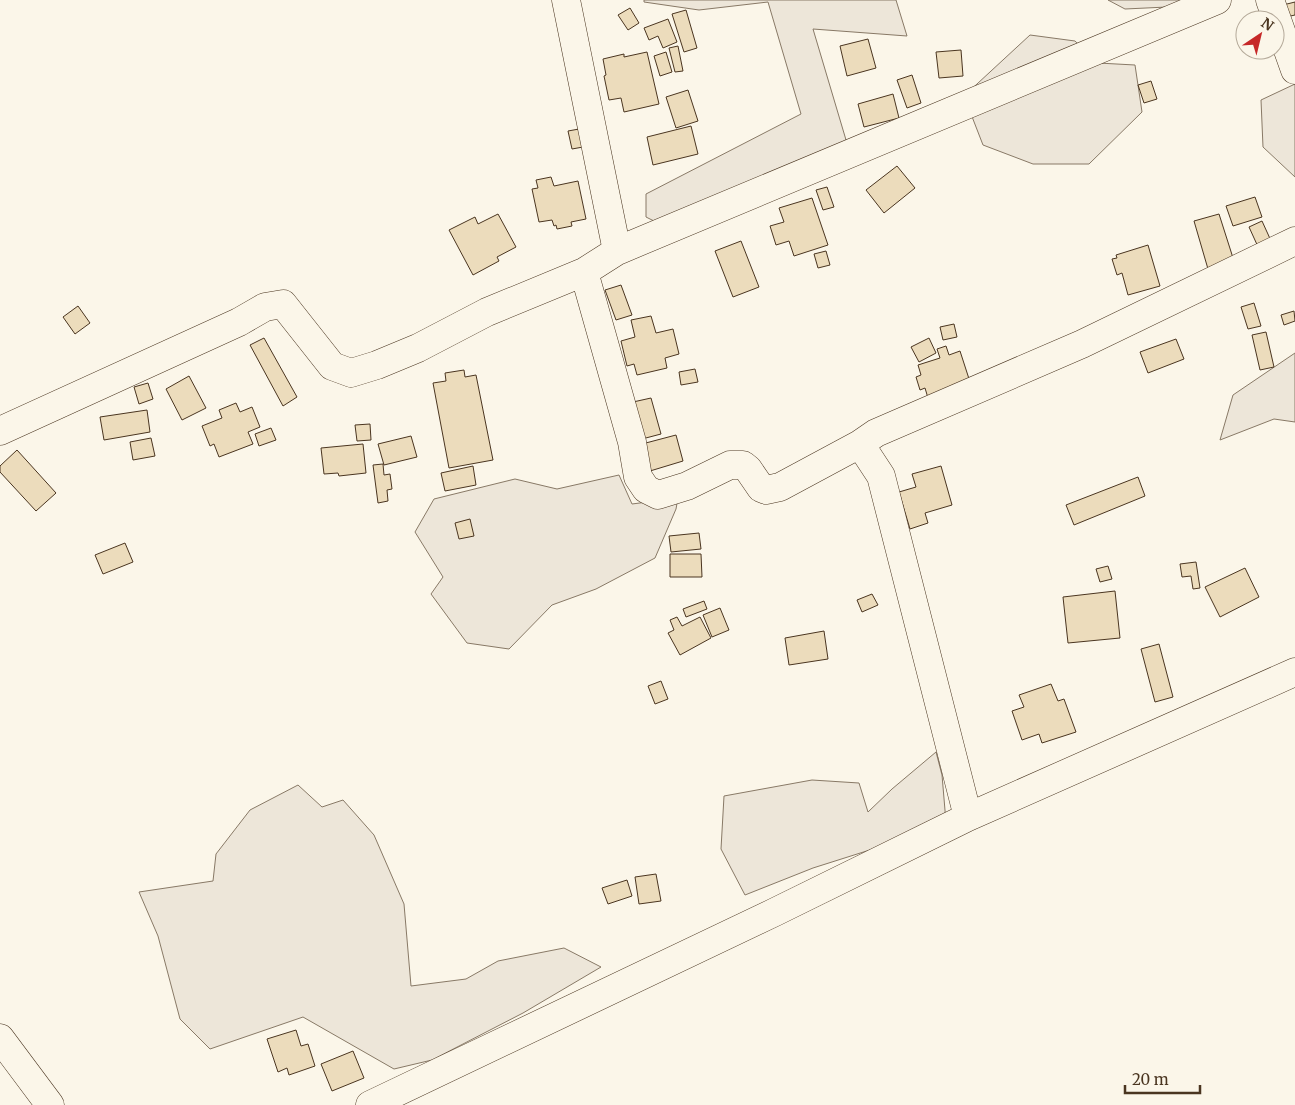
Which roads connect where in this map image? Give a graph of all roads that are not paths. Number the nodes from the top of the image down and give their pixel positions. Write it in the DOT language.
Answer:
graph roads {
  1 [pos="566,0"];
  2 [pos="1217,0"];
  3 [pos="1270,0"];
  4 [pos="1295,70"];
  5 [pos="1295,241"];
  6 [pos="617,251"];
  7 [pos="584,272"];
  8 [pos="0,431"];
  9 [pos="860,444"];
  10 [pos="1295,672"];
  11 [pos="968,817"];
  12 [pos="0,1038"];
  13 [pos="50,1105"];
  14 [pos="370,1105"];
  1 -- 6 [label="street"];
  2 -- 6 [label="street"];
  3 -- 4 [label="street"];
  5 -- 9 [label="street"];
  6 -- 7 [label="street"];
  7 -- 8 [label="street"];
  7 -- 9 [label="street"];
  9 -- 11 [label="street"];
  10 -- 11 [label="street"];
  11 -- 14 [label="street"];
  12 -- 13 [label="street"];
}
